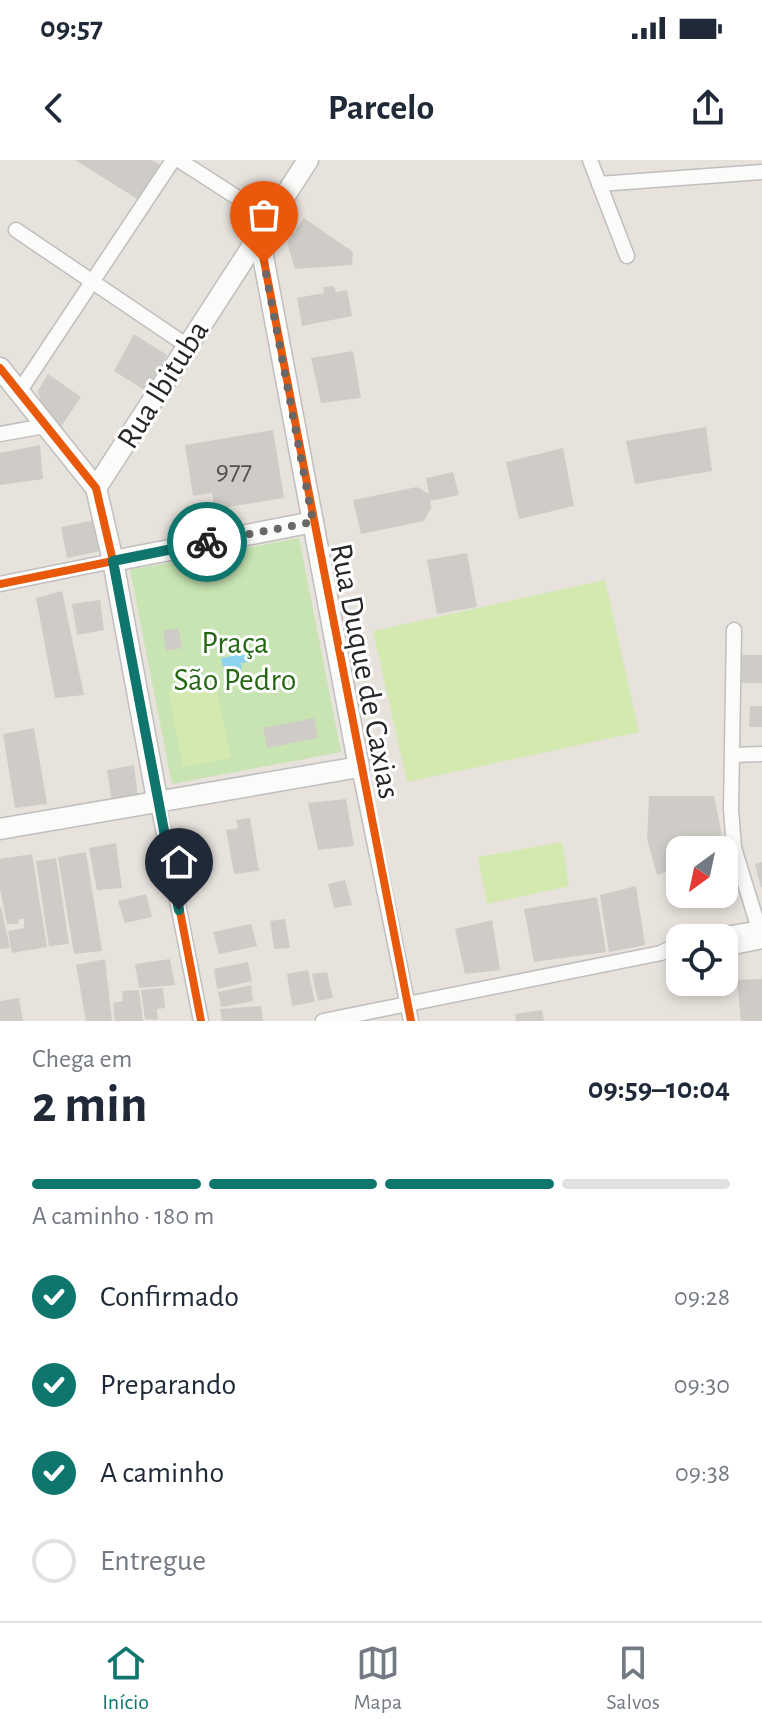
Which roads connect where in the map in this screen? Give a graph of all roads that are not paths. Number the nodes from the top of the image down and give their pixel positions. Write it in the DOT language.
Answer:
graph roads {
  1 [pos="173,160"];
  2 [pos="179,160"];
  3 [pos="308,160"];
  4 [pos="590,160"];
  5 [pos="703,160"];
  6 [pos="762,172"];
  7 [pos="692,177"];
  8 [pos="599,184"];
  9 [pos="264,227"];
  10 [pos="16,230"];
  11 [pos="627,256"];
  12 [pos="94,282"];
  13 [pos="186,345"];
  14 [pos="0,368"];
  15 [pos="19,392"];
  16 [pos="45,426"];
  17 [pos="0,434"];
  18 [pos="96,488"];
  19 [pos="313,522"];
  20 [pos="113,561"];
  21 [pos="0,584"];
  22 [pos="734,630"];
  23 [pos="762,754"];
  24 [pos="733,755"];
  25 [pos="359,767"];
  26 [pos="157,799"];
  27 [pos="0,829"];
  28 [pos="761,933"];
  29 [pos="738,935"];
  30 [pos="738,943"];
  31 [pos="666,950"];
  32 [pos="661,953"];
  33 [pos="666,954"];
  34 [pos="410,1014"];
  35 [pos="201,1021"];
  36 [pos="323,1021"];
  1 -- 12 [label="street"];
  2 -- 9 [label="street"];
  3 -- 9 [label="street, Rua Ibituba"];
  4 -- 8 [label="street"];
  5 -- 7 [label="street"];
  6 -- 7 [label="street"];
  7 -- 8 [label="street"];
  8 -- 11 [label="street"];
  9 -- 13 [label="street, Rua Ibituba"];
  9 -- 19 [label="street, Rua Duque de Caxias"];
  10 -- 12 [label="street"];
  12 -- 13 [label="street"];
  12 -- 15 [label="street"];
  13 -- 18 [label="street, Rua Ibituba"];
  14 -- 15 [label="street"];
  15 -- 16 [label="street"];
  16 -- 17 [label="street"];
  16 -- 18 [label="street"];
  18 -- 20 [label="street"];
  19 -- 20 [label="street"];
  19 -- 25 [label="street, Rua Duque de Caxias"];
  20 -- 21 [label="street"];
  20 -- 26 [label="street"];
  22 -- 24 [label="street"];
  23 -- 24 [label="street"];
  24 -- 28 [label="street"];
  25 -- 26 [label="street"];
  25 -- 34 [label="street, Rua Duque de Caxias"];
  26 -- 27 [label="street"];
  26 -- 35 [label="street"];
  28 -- 29 [label="street"];
  28 -- 30 [label="street"];
  31 -- 32 [label="street"];
  32 -- 33 [label="street"];
  32 -- 34 [label="street"];
  34 -- 36 [label="street"];
}
